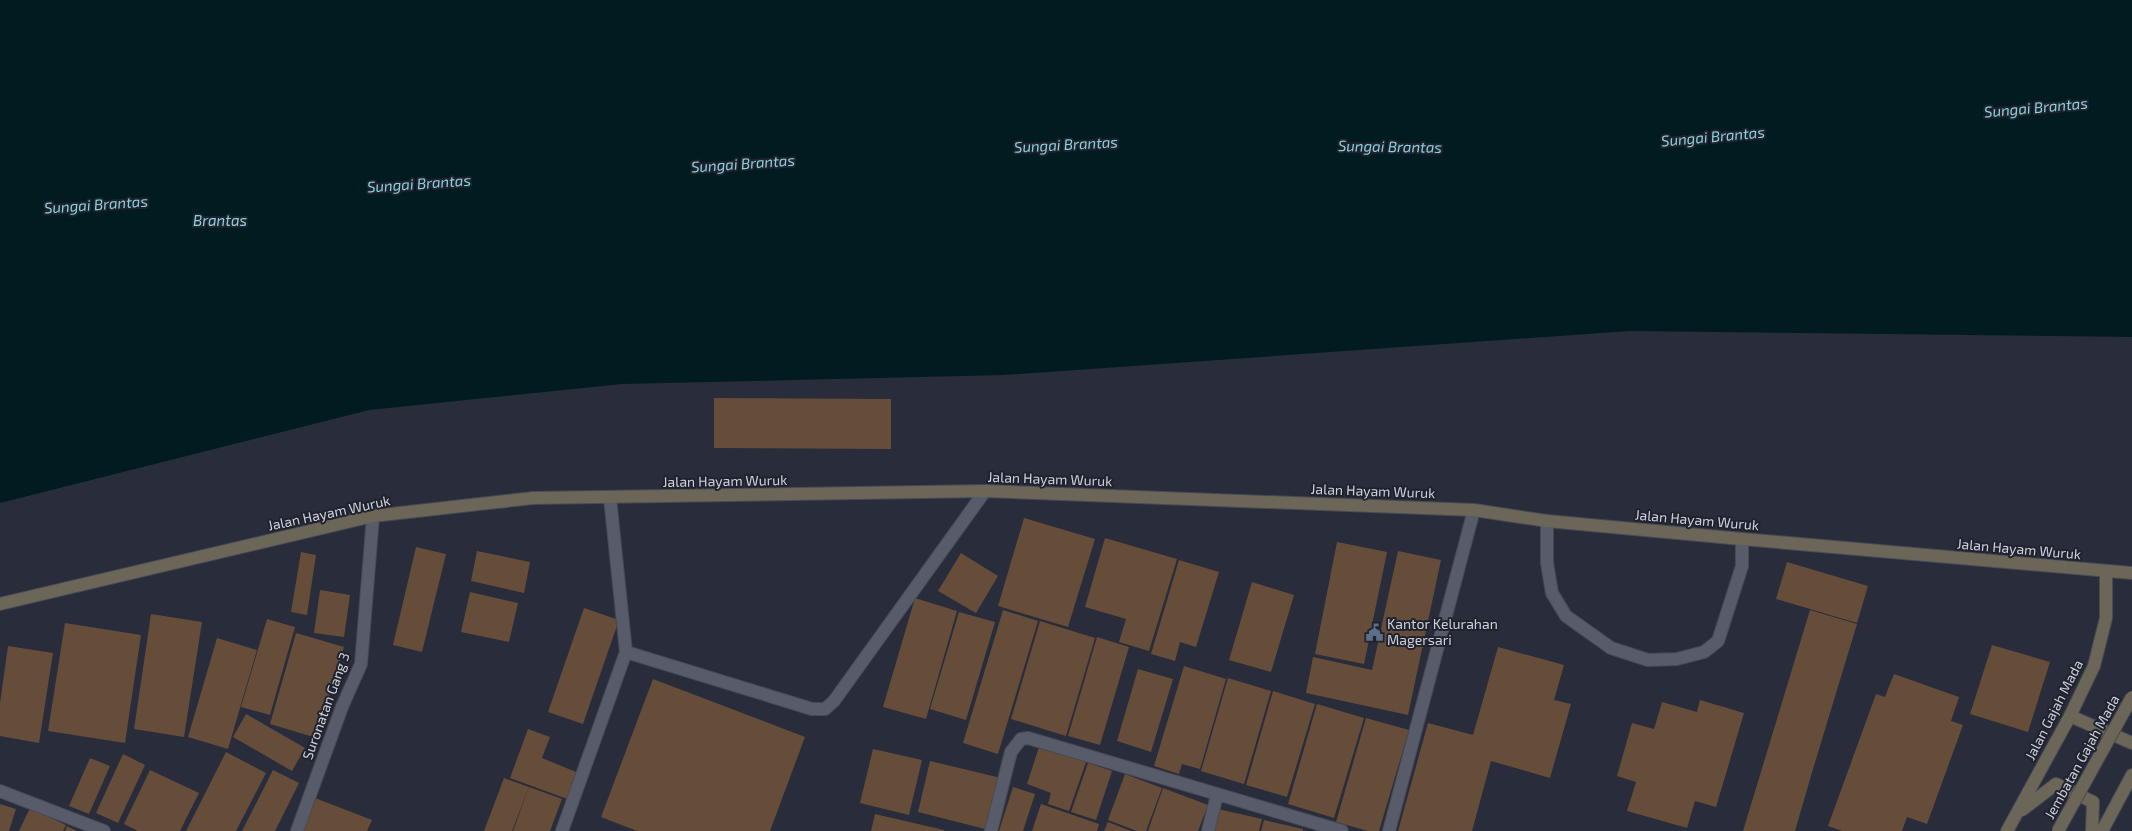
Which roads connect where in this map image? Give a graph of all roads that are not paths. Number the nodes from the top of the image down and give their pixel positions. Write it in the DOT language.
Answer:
graph roads {
  1 [pos="985,491"];
  2 [pos="610,498"];
  3 [pos="1474,510"];
  4 [pos="372,516"];
  5 [pos="1547,521"];
  6 [pos="1742,539"];
  7 [pos="2106,572"];
  8 [pos="2132,573"];
  9 [pos="0,604"];
  10 [pos="626,652"];
  11 [pos="2132,697"];
  12 [pos="2070,716"];
  13 [pos="2132,743"];
  14 [pos="2132,775"];
  15 [pos="0,792"];
  16 [pos="1217,795"];
  17 [pos="2018,813"];
  18 [pos="104,831"];
  19 [pos="297,831"];
  20 [pos="562,831"];
  21 [pos="991,831"];
  22 [pos="1208,831"];
  23 [pos="1342,831"];
  24 [pos="1389,831"];
  25 [pos="2007,831"];
  26 [pos="2058,831"];
  27 [pos="2092,831"];
  28 [pos="2102,831"];
  1 -- 2 [label="main road, Jalan Hayam Wuruk"];
  1 -- 3 [label="main road, Jalan Hayam Wuruk"];
  1 -- 10 [label="street"];
  2 -- 4 [label="main road, Jalan Hayam Wuruk"];
  2 -- 10 [label="street"];
  3 -- 5 [label="main road, Jalan Hayam Wuruk"];
  3 -- 24 [label="street"];
  4 -- 9 [label="main road, Jalan Hayam Wuruk"];
  4 -- 19 [label="street, Suronatan Gang 3"];
  5 -- 6 [label="main road, Jalan Hayam Wuruk"];
  5 -- 6 [label="street"];
  6 -- 7 [label="main road, Jalan Hayam Wuruk"];
  7 -- 8 [label="main road, Jalan Hayam Wuruk"];
  7 -- 12 [label="main road, Jalan Gajah Mada"];
  10 -- 20 [label="street"];
  11 -- 26 [label="main road, Jembatan Gajah Mada, bridge"];
  12 -- 13 [label="main road"];
  12 -- 17 [label="main road, Jalan Gajah Mada"];
  14 -- 28 [label="main road"];
  15 -- 18 [label="street"];
  16 -- 21 [label="street"];
  16 -- 22 [label="street"];
  16 -- 23 [label="street"];
  17 -- 25 [label="main road, Jalan Gajah Mada"];
  17 -- 27 [label="main road"];
}
